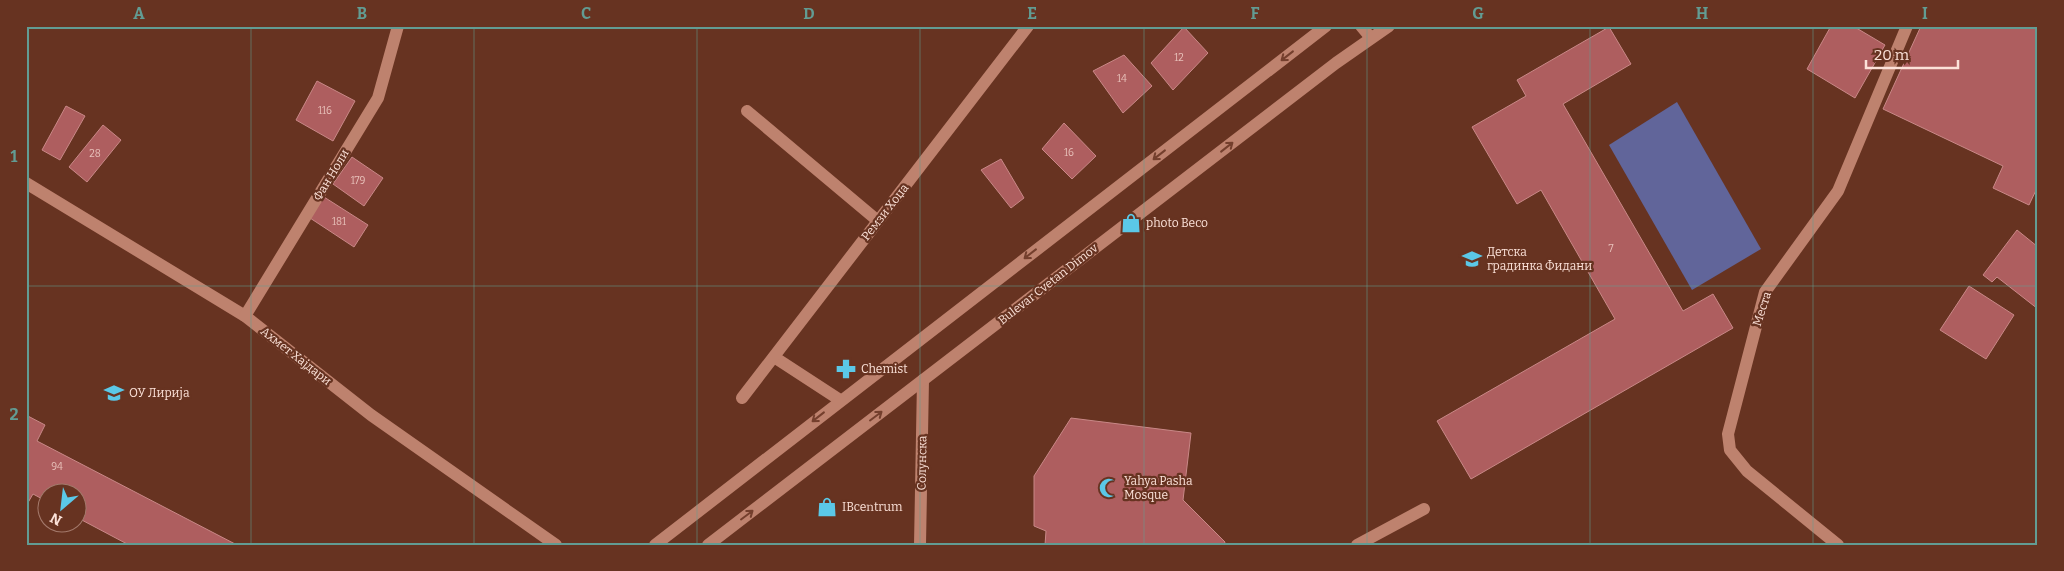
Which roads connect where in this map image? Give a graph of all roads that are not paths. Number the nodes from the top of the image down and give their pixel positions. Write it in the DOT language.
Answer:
graph roads {
  1 [pos="398,26"];
  2 [pos="1028,26"];
  3 [pos="1326,26"];
  4 [pos="1362,26"];
  5 [pos="1389,26"];
  6 [pos="1906,26"];
  7 [pos="1371,38"];
  8 [pos="747,111"];
  9 [pos="26,183"];
  10 [pos="878,221"];
  11 [pos="245,316"];
  12 [pos="774,357"];
  13 [pos="923,380"];
  14 [pos="742,398"];
  15 [pos="840,400"];
  16 [pos="1424,509"];
  17 [pos="556,545"];
  18 [pos="655,545"];
  19 [pos="708,545"];
  20 [pos="920,545"];
  21 [pos="1357,545"];
  22 [pos="1838,545"];
  1 -- 11 [label="street, Фан Ноли"];
  2 -- 10 [label="street, Ремзи Хоџа"];
  3 -- 15 [label="street, one-way"];
  4 -- 7 [label="street"];
  5 -- 7 [label="street, Bulevar Cvetan Dimov"];
  6 -- 22 [label="street, Места"];
  13 -- 7 [label="street, Bulevar Cvetan Dimov, one-way"];
  8 -- 10 [label="street"];
  9 -- 11 [label="street, Ахмет Хајдари"];
  10 -- 12 [label="street, Ремзи Хоџа"];
  11 -- 17 [label="street, Ахмет Хајдари"];
  12 -- 14 [label="street, Ремзи Хоџа"];
  12 -- 15 [label="street"];
  19 -- 13 [label="street, Bulevar Cvetan Dimov, one-way"];
  13 -- 20 [label="street, Солунска"];
  15 -- 18 [label="street, one-way"];
  16 -- 21 [label="street"];
}
